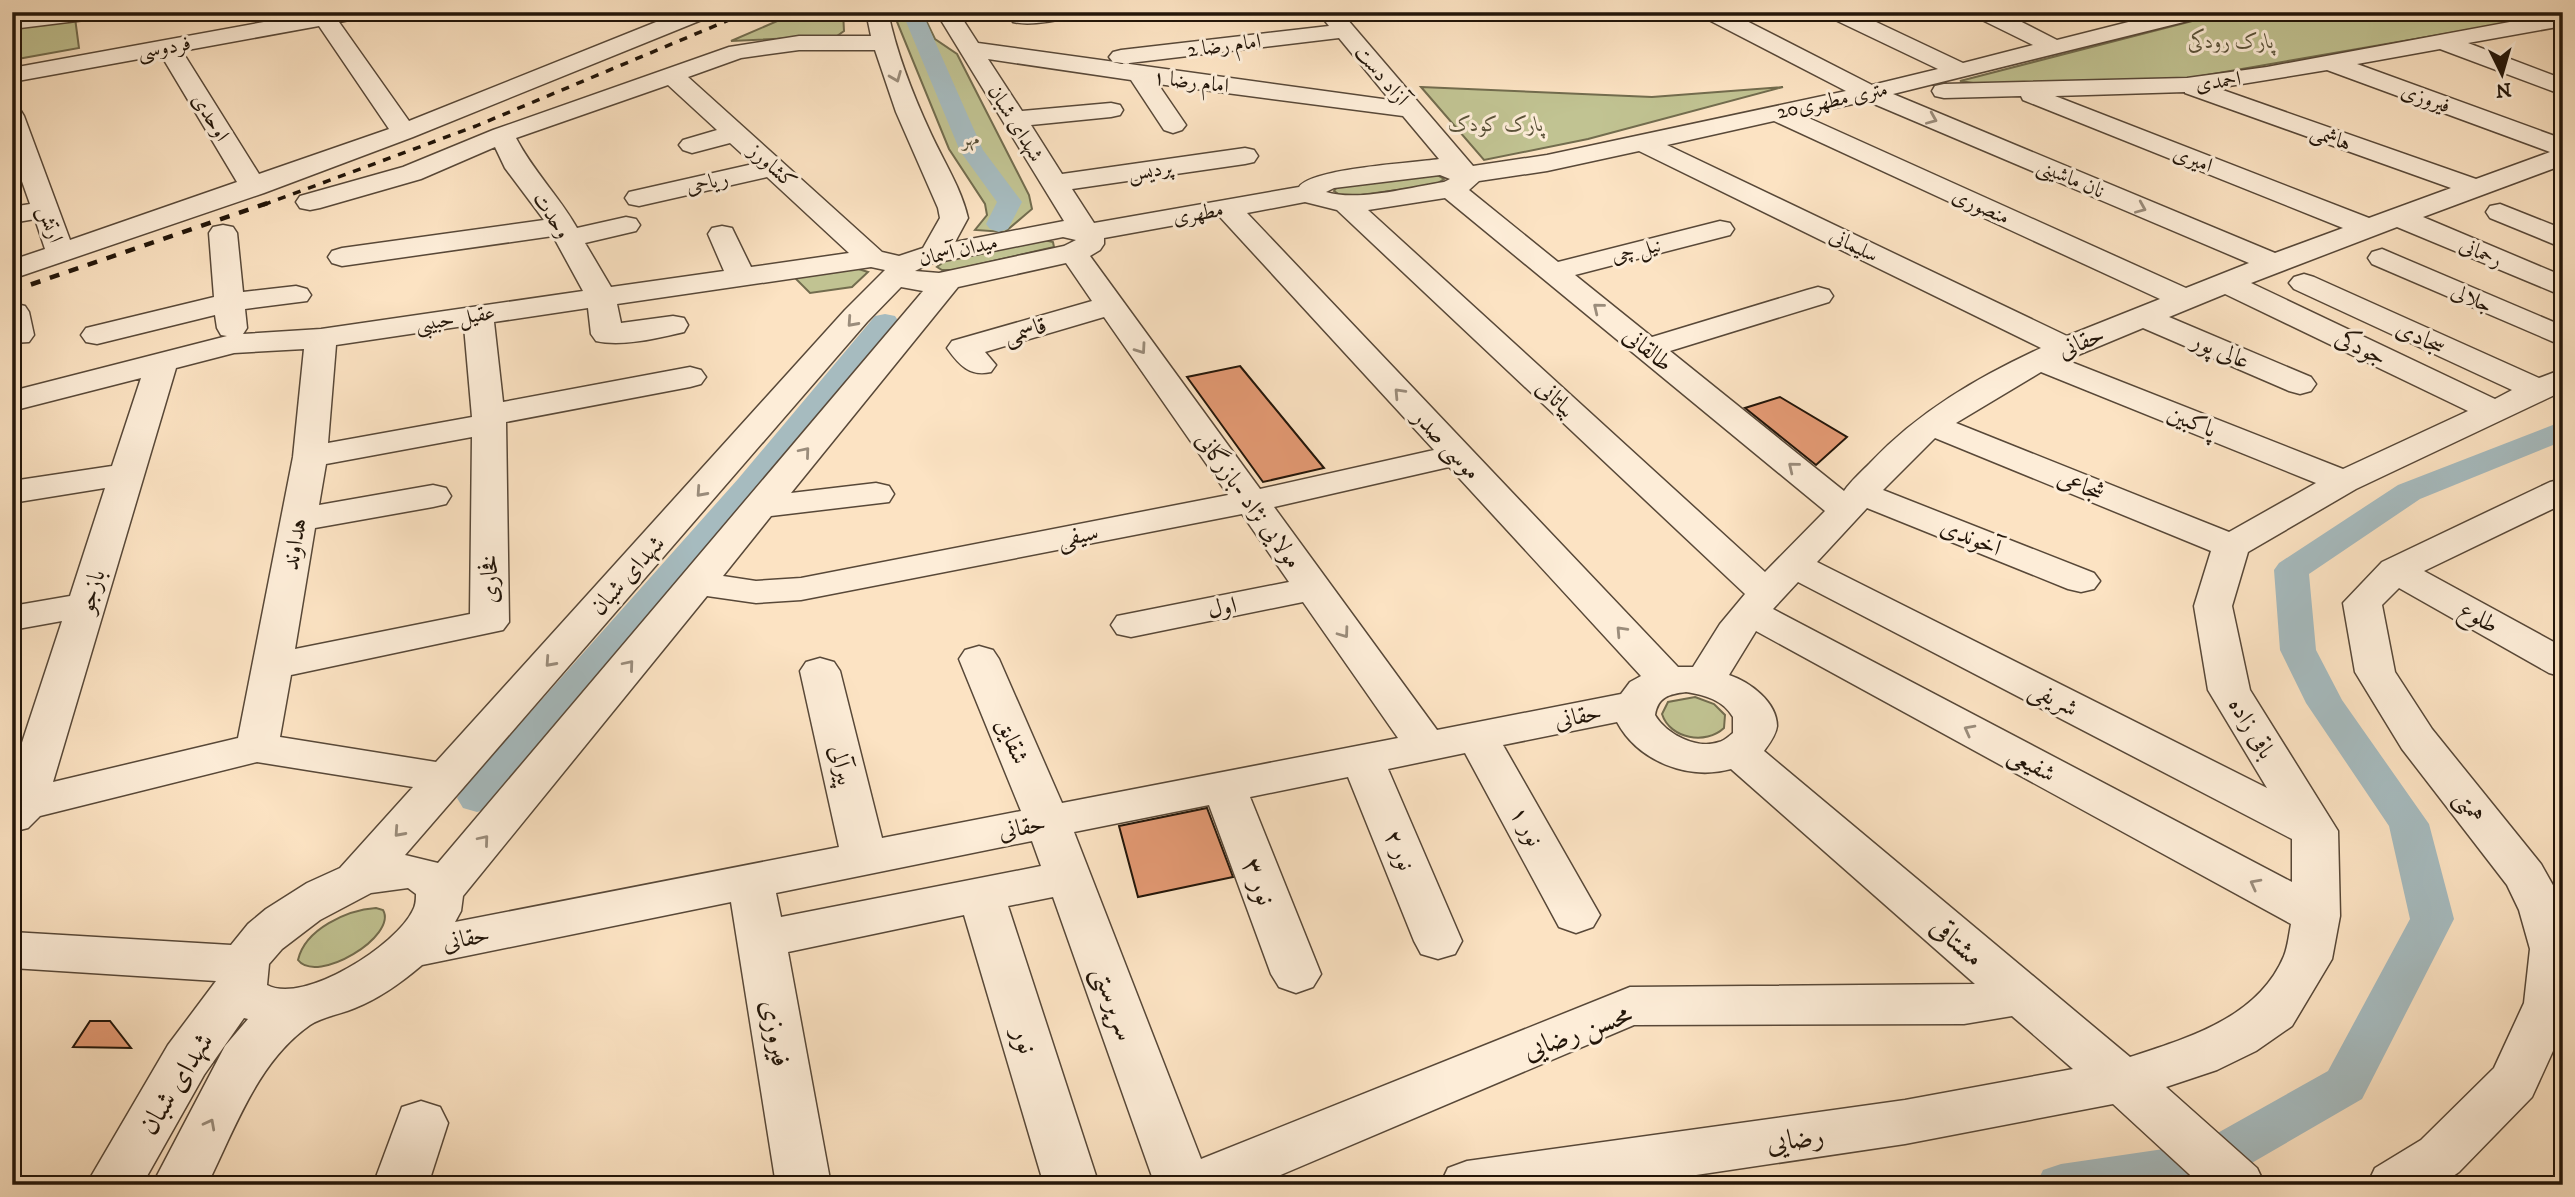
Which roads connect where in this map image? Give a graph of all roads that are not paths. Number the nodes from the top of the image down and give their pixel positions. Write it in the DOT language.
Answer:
graph roads {
  1 [pos="93,12"];
  2 [pos="357,12"];
  3 [pos="701,12"];
  4 [pos="877,12"];
  5 [pos="947,12"];
  6 [pos="1064,12"];
  7 [pos="1329,12"];
  8 [pos="1711,12"];
  9 [pos="1837,12"];
  10 [pos="1984,12"];
  11 [pos="2505,12"];
  12 [pos="2193,13"];
  13 [pos="318,15"];
  14 [pos="1021,17"];
  15 [pos="2097,18"];
  16 [pos="657,19"];
  17 [pos="2563,19"];
  18 [pos="12,22"];
  19 [pos="2539,24"];
  20 [pos="2123,30"];
  21 [pos="1345,31"];
  22 [pos="2443,41"];
  23 [pos="882,43"];
  24 [pos="168,47"];
  25 [pos="2056,48"];
  26 [pos="970,49"];
  27 [pos="2328,62"];
  28 [pos="1062,64"];
  29 [pos="12,66"];
  30 [pos="1961,71"];
  31 [pos="1139,74"];
  32 [pos="12,75"];
  33 [pos="671,75"];
  34 [pos="2187,85"];
  35 [pos="2563,88"];
  36 [pos="2017,89"];
  37 [pos="1261,90"];
  38 [pos="1869,93"];
  39 [pos="1111,110"];
  40 [pos="1412,110"];
  41 [pos="1775,112"];
  42 [pos="12,116"];
  43 [pos="1014,119"];
  44 [pos="1284,121"];
  45 [pos="1172,125"];
  46 [pos="404,132"];
  47 [pos="737,134"];
  48 [pos="502,135"];
  49 [pos="1435,137"];
  50 [pos="1643,143"];
  51 [pos="692,145"];
  52 [pos="2563,148"];
  53 [pos="1245,156"];
  54 [pos="2563,156"];
  55 [pos="774,167"];
  56 [pos="1406,171"];
  57 [pos="1458,182"];
  58 [pos="1054,183"];
  59 [pos="254,187"];
  60 [pos="651,188"];
  61 [pos="2476,188"];
  62 [pos="1310,193"];
  63 [pos="12,195"];
  64 [pos="43,199"];
  65 [pos="310,202"];
  66 [pos="1345,203"];
  67 [pos="1227,208"];
  68 [pos="2500,212"];
  69 [pos="12,215"];
  70 [pos="2384,222"];
  71 [pos="626,225"];
  72 [pos="1720,229"];
  73 [pos="565,232"];
  74 [pos="223,233"];
  75 [pos="722,234"];
  76 [pos="2563,240"];
  77 [pos="1079,243"];
  78 [pos="61,253"];
  79 [pos="342,257"];
  80 [pos="2382,258"];
  81 [pos="2274,263"];
  82 [pos="891,266"];
  83 [pos="941,267"];
  84 [pos="12,270"];
  85 [pos="1553,272"];
  86 [pos="741,276"];
  87 [pos="2227,283"];
  88 [pos="2304,283"];
  89 [pos="2563,287"];
  90 [pos="296,295"];
  91 [pos="600,296"];
  92 [pos="1818,296"];
  93 [pos="2187,300"];
  94 [pos="230,302"];
  95 [pos="1110,306"];
  96 [pos="478,315"];
  97 [pos="2142,316"];
  98 [pos="673,325"];
  99 [pos="97,335"];
  100 [pos="2563,337"];
  101 [pos="321,338"];
  102 [pos="233,344"];
  103 [pos="1647,348"];
  104 [pos="2052,354"];
  105 [pos="162,360"];
  106 [pos="980,365"];
  107 [pos="690,377"];
  108 [pos="2300,384"];
  109 [pos="2550,385"];
  110 [pos="12,401"];
  111 [pos="2494,411"];
  112 [pos="488,420"];
  113 [pos="1931,425"];
  114 [pos="1457,455"];
  115 [pos="310,457"];
  116 [pos="127,474"];
  117 [pos="2344,482"];
  118 [pos="12,492"];
  119 [pos="876,494"];
  120 [pos="433,496"];
  121 [pos="2559,496"];
  122 [pos="1853,501"];
  123 [pos="1250,502"];
  124 [pos="760,507"];
  125 [pos="298,520"];
  126 [pos="2231,545"];
  127 [pos="2396,570"];
  128 [pos="2081,581"];
  129 [pos="697,583"];
  130 [pos="1312,589"];
  131 [pos="1770,590"];
  132 [pos="87,605"];
  133 [pos="12,618"];
  134 [pos="1131,625"];
  135 [pos="979,659"];
  136 [pos="2563,664"];
  137 [pos="272,666"];
  138 [pos="820,671"];
  139 [pos="1669,689"];
  140 [pos="1477,736"];
  141 [pos="1426,747"];
  142 [pos="257,748"];
  143 [pos="1737,751"];
  144 [pos="1362,760"];
  145 [pos="447,778"];
  146 [pos="1224,787"];
  147 [pos="16,809"];
  148 [pos="1048,822"];
  149 [pos="2315,831"];
  150 [pos="864,858"];
  151 [pos="1069,877"];
  152 [pos="356,880"];
  153 [pos="751,881"];
  154 [pos="440,892"];
  155 [pos="981,895"];
  156 [pos="1576,915"];
  157 [pos="2316,916"];
  158 [pos="761,939"];
  159 [pos="1438,941"];
  160 [pos="409,949"];
  161 [pos="12,950"];
  162 [pos="243,974"];
  163 [pos="1296,974"];
  164 [pos="2022,995"];
  165 [pos="299,1006"];
  166 [pos="2122,1081"];
  167 [pos="421,1123"];
  168 [pos="113,1185"];
  169 [pos="179,1185"];
  170 [pos="400,1185"];
  171 [pos="804,1185"];
  172 [pos="1072,1185"];
  173 [pos="1183,1185"];
  174 [pos="1199,1185"];
  175 [pos="1467,1185"];
  176 [pos="2238,1185"];
  177 [pos="2394,1185"];
  1 -- 18 [label="street"];
  2 -- 13 [label="street, فردوسی"];
  3 -- 16 [label="street"];
  4 -- 23 [label="street"];
  5 -- 26 [label="street, شهدای شبان"];
  6 -- 14 [label="street"];
  7 -- 21 [label="street, آزاد دست"];
  8 -- 38 [label="street, نان ماشینی"];
  9 -- 30 [label="street"];
  10 -- 25 [label="street"];
  11 -- 19 [label="street"];
  12 -- 20 [label="street, 20متری مطهری"];
  13 -- 24 [label="street, فردوسی"];
  13 -- 29 [label="street, فردوسی"];
  13 -- 46 [label="street"];
  15 -- 20 [label="street"];
  16 -- 46 [label="street"];
  17 -- 19 [label="street, احمدی"];
  19 -- 22 [label="street, احمدی"];
  20 -- 25 [label="street, 20متری مطهری"];
  21 -- 28 [label="street, امام رضا 2"];
  21 -- 40 [label="street, آزاد دست"];
  22 -- 27 [label="street, احمدی"];
  22 -- 35 [label="street"];
  23 -- 33 [label="street"];
  23 -- 83 [label="street, one-way"];
  24 -- 32 [label="street, فردوسی"];
  24 -- 59 [label="street, اوحدی"];
  25 -- 30 [label="street, 20متری مطهری"];
  26 -- 28 [label="street, امام رضا ۱"];
  26 -- 43 [label="street, شهدای شبان"];
  27 -- 34 [label="street, احمدی"];
  27 -- 52 [label="street, فیروزی"];
  28 -- 31 [label="street, امام رضا ۱"];
  30 -- 38 [label="street, 20متری مطهری"];
  31 -- 37 [label="street, امام رضا ۱"];
  31 -- 45 [label="street"];
  33 -- 47 [label="street, کشاورز"];
  33 -- 48 [label="street"];
  34 -- 36 [label="street, احمدی"];
  34 -- 61 [label="street, هاشمی"];
  36 -- 38 [label="street, احمدی"];
  36 -- 70 [label="street, امیری"];
  37 -- 40 [label="street, امام رضا ۱"];
  37 -- 44 [label="street"];
  38 -- 41 [label="street, 20متری مطهری"];
  38 -- 81 [label="street, نان ماشینی, one-way"];
  39 -- 43 [label="street"];
  40 -- 49 [label="street, آزاد دست"];
  41 -- 50 [label="street, 20متری مطهری"];
  41 -- 93 [label="street, منصوری"];
  42 -- 64 [label="street, ارتش"];
  43 -- 58 [label="street, شهدای شبان"];
  46 -- 59 [label="street"];
  47 -- 51 [label="street"];
  47 -- 55 [label="street, کشاورز"];
  48 -- 65 [label="street"];
  48 -- 73 [label="street, وحدت"];
  49 -- 56 [label="street"];
  49 -- 57 [label="street, آزاد دست"];
  50 -- 57 [label="street, 20متری مطهری"];
  50 -- 104 [label="street, سلیمانی"];
  53 -- 58 [label="street, پردیس"];
  54 -- 61 [label="street, حقانی"];
  55 -- 60 [label="street, ریاحی"];
  55 -- 82 [label="street, کشاورز"];
  56 -- 57 [label="street"];
  56 -- 62 [label="street"];
  57 -- 66 [label="street, 20متری مطهری"];
  57 -- 85 [label="street, طالقانی"];
  58 -- 77 [label="street, شهدای شبان"];
  59 -- 78 [label="street"];
  61 -- 70 [label="street, حقانی"];
  62 -- 66 [label="street"];
  62 -- 67 [label="street, مطهری"];
  63 -- 64 [label="street"];
  64 -- 69 [label="street"];
  64 -- 78 [label="street, ارتش"];
  66 -- 131 [label="street, بیاتانی"];
  67 -- 77 [label="street, مطهری"];
  114 -- 67 [label="street, موسی صدر, one-way"];
  68 -- 76 [label="street"];
  70 -- 81 [label="street, حقانی"];
  70 -- 89 [label="street, رحمانی"];
  71 -- 73 [label="street"];
  72 -- 85 [label="street, نیل چی"];
  73 -- 79 [label="street"];
  73 -- 91 [label="street, وحدت"];
  74 -- 94 [label="street"];
  75 -- 86 [label="street"];
  77 -- 83 [label="street, میدان آسمان"];
  77 -- 95 [label="street, مولایی نژاد -بازرگانی"];
  78 -- 84 [label="street"];
  80 -- 100 [label="street, جلالی"];
  81 -- 87 [label="street, حقانی"];
  82 -- 83 [label="street, میدان آسمان"];
  82 -- 86 [label="street, عقیل حبیبی"];
  82 -- 145 [label="street, شهدای شبان, one-way"];
  124 -- 83 [label="street, one-way"];
  103 -- 85 [label="street, طالقانی, one-way"];
  86 -- 91 [label="street, عقیل حبیبی"];
  87 -- 93 [label="street, حقانی"];
  87 -- 111 [label="street, جودکی"];
  88 -- 109 [label="street, سجادی"];
  90 -- 94 [label="street"];
  91 -- 96 [label="street, عقیل حبیبی"];
  91 -- 98 [label="street, وحدت"];
  92 -- 103 [label="street"];
  93 -- 97 [label="street, حقانی"];
  94 -- 99 [label="street"];
  94 -- 102 [label="street"];
  95 -- 106 [label="street, قاسمی"];
  95 -- 123 [label="street, مولایی نژاد -بازرگانی, one-way"];
  96 -- 101 [label="street, عقیل حبیبی"];
  96 -- 112 [label="street, فخاری"];
  97 -- 104 [label="street, حقانی"];
  97 -- 108 [label="street, عالی پور"];
  101 -- 102 [label="street, عقیل حبیبی"];
  101 -- 115 [label="street, هداوند"];
  102 -- 105 [label="street, عقیل حبیبی"];
  122 -- 103 [label="street, طالقانی, one-way"];
  104 -- 113 [label="street, حقانی"];
  104 -- 117 [label="street, پاکبین"];
  105 -- 110 [label="street, عقیل حبیبی"];
  105 -- 116 [label="street, بازجو"];
  107 -- 112 [label="street"];
  109 -- 111 [label="street"];
  111 -- 117 [label="street"];
  112 -- 115 [label="street"];
  112 -- 137 [label="street, فخاری"];
  113 -- 122 [label="street, حقانی"];
  113 -- 126 [label="street, شجاعی"];
  114 -- 123 [label="street, سیفی"];
  139 -- 114 [label="street, موسی صدر, one-way"];
  115 -- 125 [label="street, هداوند"];
  116 -- 118 [label="street"];
  116 -- 132 [label="street, بازجو"];
  117 -- 126 [label="street"];
  119 -- 124 [label="street"];
  120 -- 125 [label="street"];
  121 -- 127 [label="street, همتی"];
  122 -- 128 [label="street, آخوندی"];
  122 -- 131 [label="street, حقانی"];
  123 -- 129 [label="street, سیفی"];
  123 -- 130 [label="street, مولایی نژاد -بازرگانی"];
  124 -- 129 [label="street"];
  125 -- 137 [label="street, هداوند"];
  126 -- 149 [label="street, باقی زاده"];
  127 -- 136 [label="street, طلوع"];
  127 -- 177 [label="street, همتی"];
  154 -- 129 [label="street, one-way"];
  130 -- 134 [label="street, اول"];
  130 -- 141 [label="street, مولایی نژاد -بازرگانی, one-way"];
  131 -- 139 [label="street, حقانی"];
  131 -- 149 [label="street, شریفی"];
  157 -- 131 [label="street, شفیعی, one-way"];
  132 -- 133 [label="street"];
  132 -- 147 [label="street, بازجو"];
  135 -- 148 [label="street, شقایق"];
  137 -- 142 [label="street, هداوند"];
  138 -- 150 [label="street, پیرآلی"];
  139 -- 140 [label="street, حقانی"];
  139 -- 143 [label="street"];
  139 -- 143 [label="street"];
  140 -- 141 [label="street, حقانی"];
  140 -- 156 [label="street, نور ۱"];
  141 -- 144 [label="street, حقانی"];
  142 -- 145 [label="street"];
  142 -- 147 [label="street"];
  143 -- 164 [label="street, مشتاقی"];
  144 -- 146 [label="street, حقانی"];
  144 -- 159 [label="street, نور ۲"];
  145 -- 152 [label="street, شهدای شبان, one-way"];
  146 -- 148 [label="street, حقانی"];
  146 -- 163 [label="street, نور ۳"];
  148 -- 150 [label="street, حقانی"];
  148 -- 151 [label="street, سرپرستی"];
  149 -- 157 [label="street"];
  150 -- 153 [label="street, حقانی"];
  151 -- 155 [label="street"];
  151 -- 173 [label="street, سرپرستی"];
  152 -- 154 [label="street"];
  152 -- 162 [label="street, شهدای شبان"];
  153 -- 158 [label="street, فیروزی"];
  153 -- 160 [label="street, حقانی"];
  154 -- 160 [label="street"];
  155 -- 158 [label="street"];
  155 -- 172 [label="street, نور"];
  157 -- 166 [label="street"];
  158 -- 171 [label="street, فیروزی"];
  160 -- 165 [label="street"];
  161 -- 162 [label="street"];
  162 -- 165 [label="street"];
  162 -- 168 [label="street, شهدای شبان"];
  164 -- 166 [label="street, مشتاقی"];
  164 -- 174 [label="street, محسن رضایی"];
  169 -- 165 [label="street, شهدای شبان, one-way"];
  166 -- 175 [label="street, رضایی"];
  166 -- 176 [label="street, مشتاقی"];
  167 -- 170 [label="street"];
}
